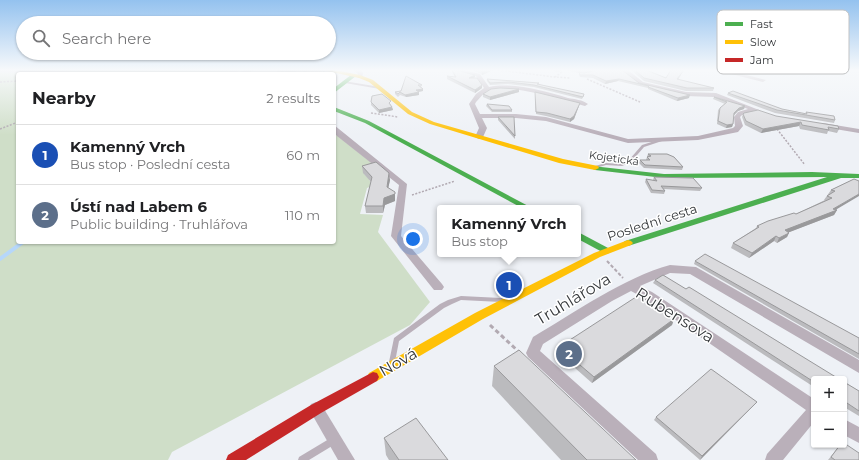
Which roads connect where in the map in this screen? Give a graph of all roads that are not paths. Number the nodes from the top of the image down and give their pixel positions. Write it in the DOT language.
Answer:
graph roads {
  1 [pos="385,91"];
  2 [pos="485,91"];
  3 [pos="531,91"];
  4 [pos="676,91"];
  5 [pos="585,104"];
  6 [pos="336,110"];
  7 [pos="478,116"];
  8 [pos="816,123"];
  9 [pos="336,129"];
  10 [pos="859,131"];
  11 [pos="479,137"];
  12 [pos="661,140"];
  13 [pos="594,168"];
  14 [pos="841,175"];
  15 [pos="859,176"];
  16 [pos="522,205"];
  17 [pos="581,237"];
  18 [pos="604,252"];
  19 [pos="630,286"];
  20 [pos="438,287"];
  21 [pos="510,300"];
  22 [pos="480,316"];
  23 [pos="392,365"];
  24 [pos="859,367"];
  25 [pos="811,405"];
  26 [pos="316,409"];
  27 [pos="813,412"];
  28 [pos="847,428"];
  29 [pos="859,436"];
  30 [pos="335,439"];
  31 [pos="233,460"];
  32 [pos="302,460"];
  33 [pos="347,460"];
  34 [pos="650,460"];
  35 [pos="773,460"];
  1 -- 11 [label="street, Kojetická"];
  2 -- 7 [label="street"];
  3 -- 5 [label="street"];
  4 -- 12 [label="street"];
  6 -- 16 [label="street"];
  7 -- 11 [label="street"];
  7 -- 12 [label="street"];
  8 -- 10 [label="street"];
  9 -- 20 [label="street"];
  11 -- 13 [label="street, Kojetická"];
  12 -- 13 [label="lane"];
  13 -- 14 [label="street, Kojetická"];
  14 -- 15 [label="street, Kojetická"];
  14 -- 18 [label="street, Poslední cesta"];
  17 -- 18 [label="street"];
  18 -- 21 [label="street, Poslední cesta"];
  19 -- 24 [label="street, Rubensova"];
  19 -- 25 [label="street, Rubensova"];
  19 -- 34 [label="street, Truhlářova"];
  21 -- 22 [label="street, Poslední cesta"];
  21 -- 23 [label="lane"];
  22 -- 23 [label="street, Nová"];
  23 -- 26 [label="street, Nová"];
  26 -- 30 [label="street"];
  26 -- 31 [label="street, Nová"];
  27 -- 35 [label="street"];
  28 -- 29 [label="street"];
  30 -- 32 [label="lane"];
  30 -- 33 [label="street"];
}
